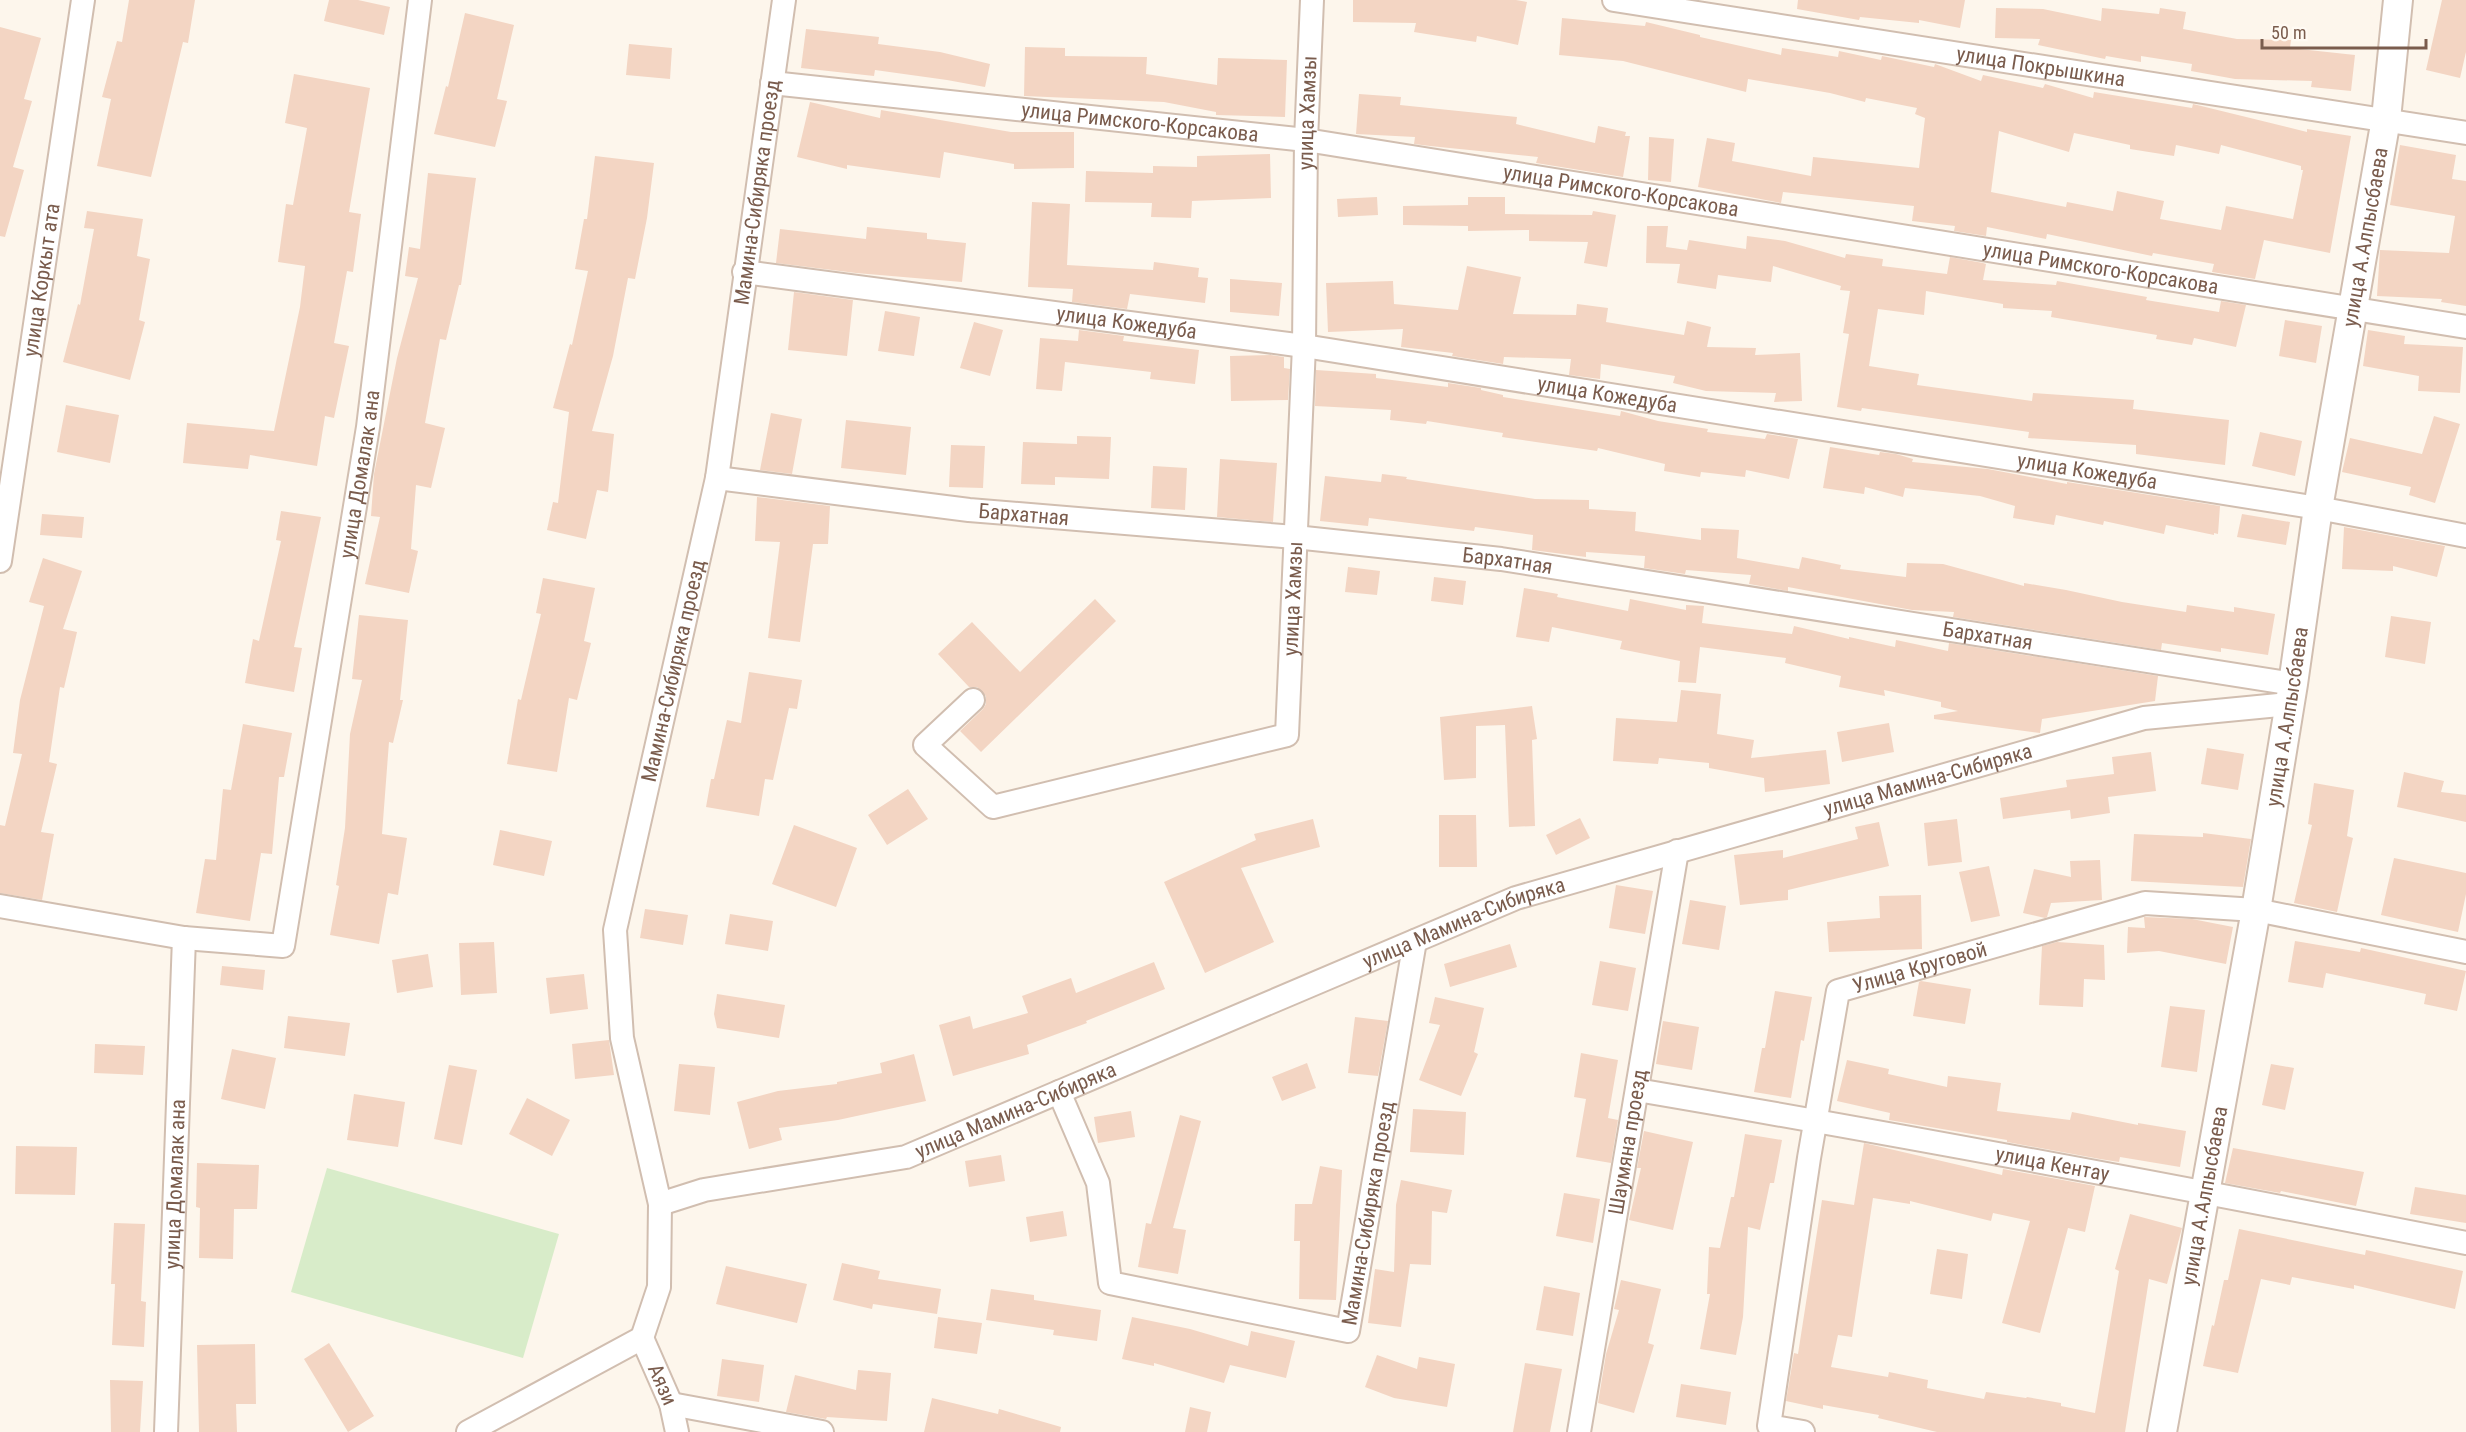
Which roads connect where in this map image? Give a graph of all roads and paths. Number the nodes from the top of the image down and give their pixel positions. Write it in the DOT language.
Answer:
graph roads {
  1 [pos="83,0"];
  2 [pos="420,0"];
  3 [pos="784,0"];
  4 [pos="1312,0"];
  5 [pos="1614,0"];
  6 [pos="2398,0"];
  7 [pos="772,83"];
  8 [pos="2386,119"];
  9 [pos="2466,133"];
  10 [pos="1306,140"];
  11 [pos="744,272"];
  12 [pos="2352,309"];
  13 [pos="2466,327"];
  14 [pos="1304,346"];
  15 [pos="717,478"];
  16 [pos="2318,508"];
  17 [pos="2466,536"];
  18 [pos="1295,537"];
  19 [pos="0,561"];
  20 [pos="2291,694"];
  21 [pos="973,700"];
  22 [pos="1677,851"];
  23 [pos="0,906"];
  24 [pos="2256,910"];
  25 [pos="184,938"];
  26 [pos="1415,941"];
  27 [pos="2466,952"];
  28 [pos="1637,1090"];
  29 [pos="1059,1092"];
  30 [pos="1816,1120"];
  31 [pos="2205,1191"];
  32 [pos="660,1204"];
  33 [pos="2466,1243"];
  34 [pos="642,1338"];
  35 [pos="671,1404"];
  36 [pos="166,1432"];
  37 [pos="468,1432"];
  38 [pos="677,1432"];
  39 [pos="822,1432"];
  40 [pos="1579,1432"];
  41 [pos="1803,1432"];
  42 [pos="2162,1432"];
  1 -- 19 [label="street, улица Коркыт ата"];
  2 -- 25 [label="street, улица Домалак ана"];
  3 -- 7 [label="street, Мамина-Сибиряка проезд"];
  4 -- 10 [label="street, улица Хамзы"];
  5 -- 8 [label="street, улица Покрышкина"];
  6 -- 8 [label="street, улица А.Алпысбаева"];
  7 -- 10 [label="street, улица Римского-Корсакова"];
  7 -- 11 [label="street, Мамина-Сибиряка проезд"];
  8 -- 9 [label="street, улица Покрышкина"];
  8 -- 12 [label="street, улица А.Алпысбаева"];
  10 -- 12 [label="street, улица Римского-Корсакова"];
  10 -- 14 [label="street, улица Хамзы"];
  11 -- 14 [label="street, улица Кожедуба"];
  11 -- 15 [label="street, Мамина-Сибиряка проезд"];
  12 -- 13 [label="street, улица Римского-Корсакова"];
  12 -- 16 [label="street, улица А.Алпысбаева"];
  14 -- 16 [label="street, улица Кожедуба"];
  14 -- 18 [label="street, улица Хамзы"];
  15 -- 18 [label="street, Бархатная"];
  15 -- 32 [label="street, Мамина-Сибиряка проезд"];
  16 -- 17 [label="street, улица Кожедуба"];
  16 -- 20 [label="street, улица А.Алпысбаева"];
  18 -- 20 [label="street, Бархатная"];
  18 -- 21 [label="street, улица Хамзы"];
  20 -- 22 [label="street, улица Мамина-Сибиряка"];
  20 -- 24 [label="street, улица А.Алпысбаева"];
  22 -- 26 [label="street, улица Мамина-Сибиряка"];
  22 -- 28 [label="street, Шаумяна проезд"];
  23 -- 25 [label="street"];
  24 -- 27 [label="street, Улица Круговой"];
  24 -- 30 [label="street, Улица Круговой"];
  24 -- 31 [label="street, улица А.Алпысбаева"];
  25 -- 36 [label="street, улица Домалак ана"];
  26 -- 29 [label="street, улица Мамина-Сибиряка"];
  26 -- 29 [label="street, Мамина-Сибиряка проезд"];
  28 -- 30 [label="street, улица Кентау"];
  28 -- 40 [label="street, Шаумяна проезд"];
  29 -- 32 [label="street, улица Мамина-Сибиряка"];
  30 -- 31 [label="street, улица Кентау"];
  30 -- 41 [label="street, Улица Круговой"];
  31 -- 33 [label="street, улица Кентау"];
  31 -- 42 [label="street, улица А.Алпысбаева"];
  32 -- 34 [label="street, Мамина-Сибиряка проезд"];
  34 -- 35 [label="street, Аязи"];
  34 -- 37 [label="street"];
  35 -- 38 [label="street, Аязи"];
  35 -- 39 [label="street"];
}
